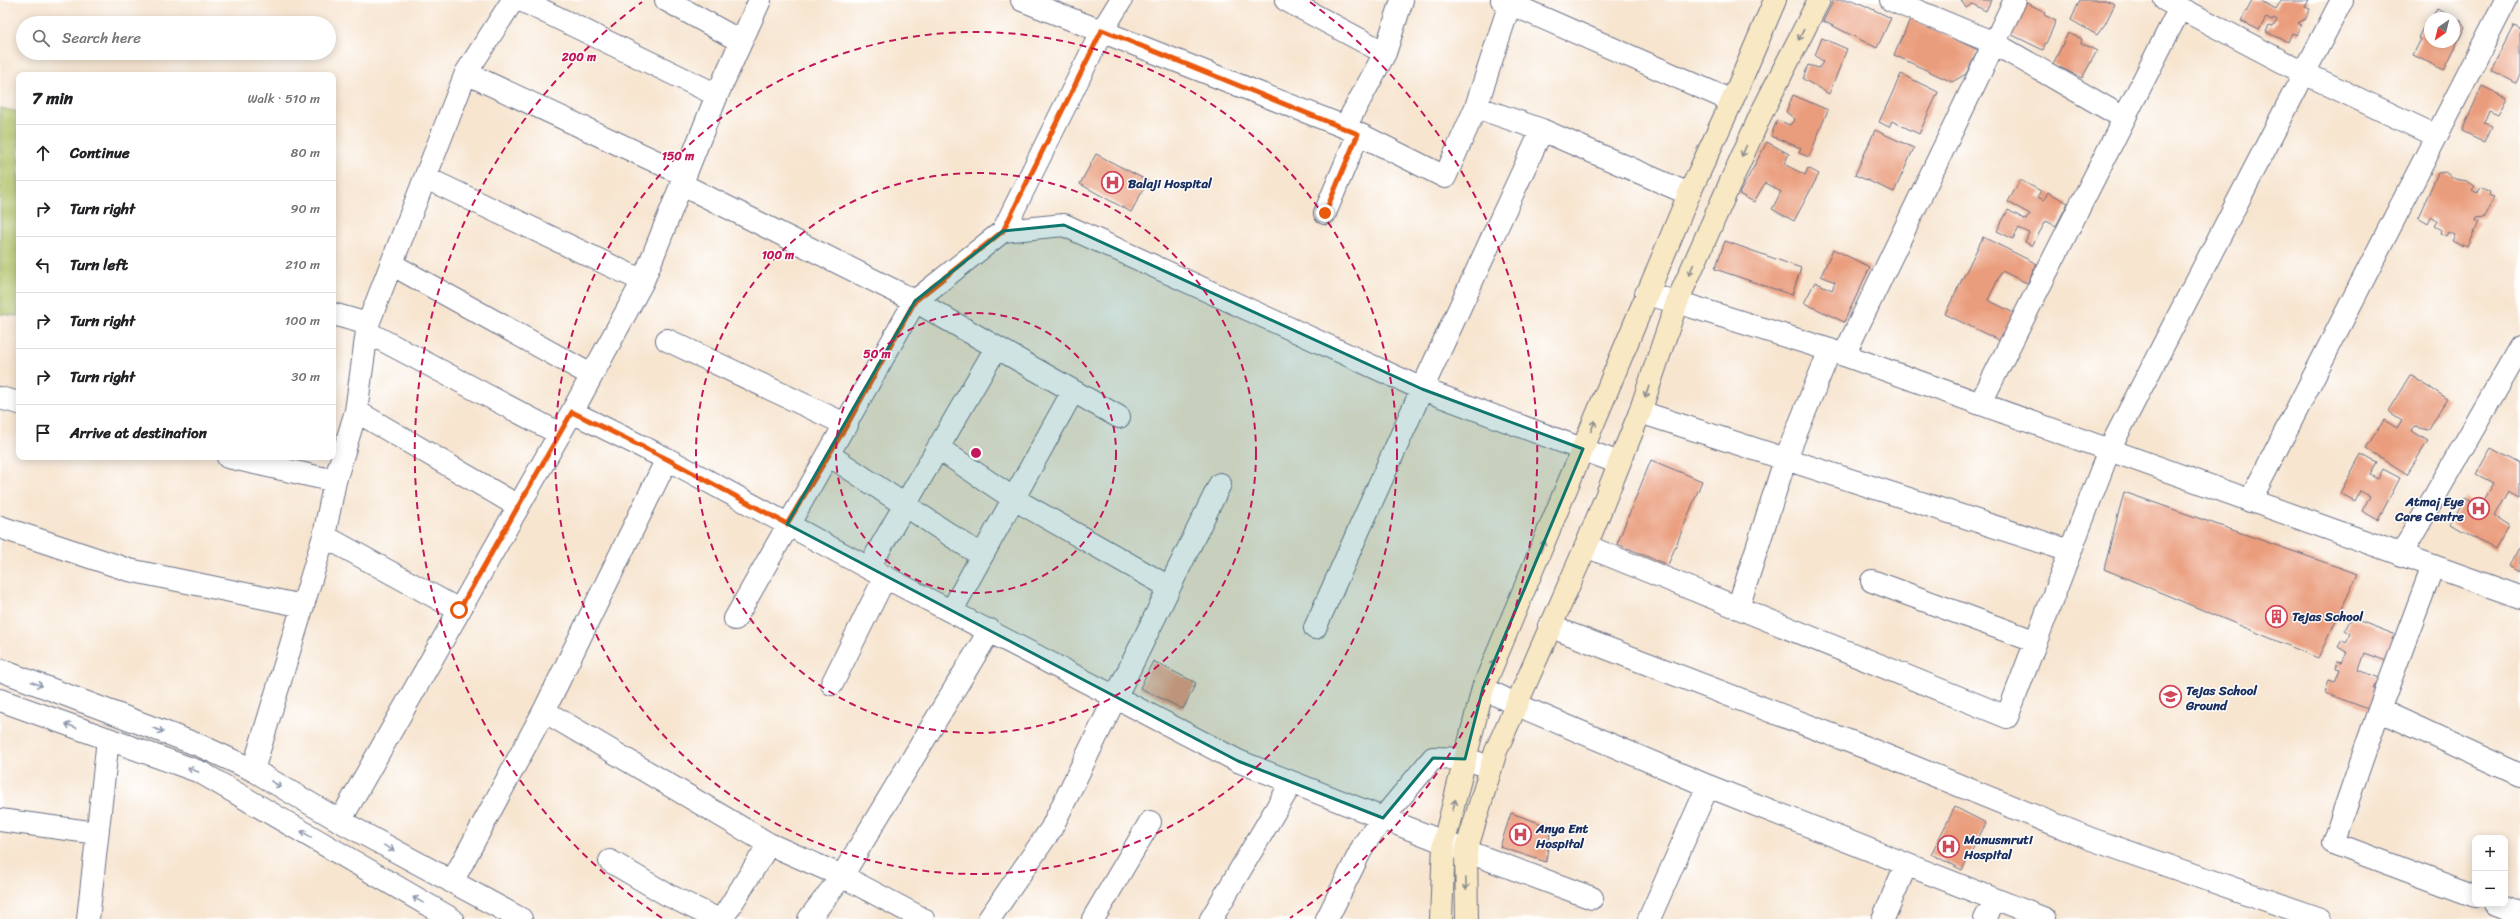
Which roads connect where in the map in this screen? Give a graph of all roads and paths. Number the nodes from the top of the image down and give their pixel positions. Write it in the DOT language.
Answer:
graph roads {
  1 [pos="514,0"];
  2 [pos="521,0"];
  3 [pos="666,0"];
  4 [pos="760,0"];
  5 [pos="1022,0"];
  6 [pos="1121,0"];
  7 [pos="1286,0"];
  8 [pos="1402,0"];
  9 [pos="1775,0"];
  10 [pos="1819,0"];
  11 [pos="1891,0"];
  12 [pos="2015,0"];
  13 [pos="2342,0"];
  14 [pos="2506,0"];
  15 [pos="1508,1"];
  16 [pos="2173,4"];
  17 [pos="1102,30"];
  18 [pos="740,41"];
  19 [pos="1994,43"];
  20 [pos="1385,53"];
  21 [pos="466,73"];
  22 [pos="2304,73"];
  23 [pos="717,95"];
  24 [pos="1732,101"];
  25 [pos="1476,107"];
  26 [pos="2124,118"];
  27 [pos="1352,130"];
  28 [pos="1542,130"];
  29 [pos="2436,136"];
  30 [pos="426,178"];
  31 [pos="683,179"];
  32 [pos="1689,194"];
  33 [pos="1325,213"];
  34 [pos="1003,231"];
  35 [pos="393,265"];
  36 [pos="643,281"];
  37 [pos="1646,294"];
  38 [pos="915,301"];
  39 [pos="1677,302"];
  40 [pos="336,315"];
  41 [pos="368,328"];
  42 [pos="667,340"];
  43 [pos="996,348"];
  44 [pos="2520,349"];
  45 [pos="1837,353"];
  46 [pos="591,376"];
  47 [pos="1422,389"];
  48 [pos="1073,391"];
  49 [pos="0,398"];
  50 [pos="16,402"];
  51 [pos="1980,404"];
  52 [pos="356,411"];
  53 [pos="572,412"];
  54 [pos="1640,412"];
  55 [pos="1119,417"];
  56 [pos="847,425"];
  57 [pos="560,434"];
  58 [pos="938,448"];
  59 [pos="1583,449"];
  60 [pos="2109,450"];
  61 [pos="829,455"];
  62 [pos="667,459"];
  63 [pos="241,460"];
  64 [pos="1785,460"];
  65 [pos="1619,463"];
  66 [pos="335,481"];
  67 [pos="1220,484"];
  68 [pos="1014,498"];
  69 [pos="2250,501"];
  70 [pos="518,506"];
  71 [pos="904,506"];
  72 [pos="787,524"];
  73 [pos="0,526"];
  74 [pos="324,536"];
  75 [pos="1586,546"];
  76 [pos="2070,552"];
  77 [pos="2401,554"];
  78 [pos="982,556"];
  79 [pos="2433,566"];
  80 [pos="877,572"];
  81 [pos="1872,581"];
  82 [pos="1170,587"];
  83 [pos="2520,597"];
  84 [pos="303,606"];
  85 [pos="1738,608"];
  86 [pos="459,610"];
  87 [pos="952,610"];
  88 [pos="735,619"];
  89 [pos="1549,626"];
  90 [pos="1315,628"];
  91 [pos="990,630"];
  92 [pos="2034,641"];
  93 [pos="0,670"];
  94 [pos="832,684"];
  95 [pos="1483,688"];
  96 [pos="1116,697"];
  97 [pos="0,700"];
  98 [pos="1515,704"];
  99 [pos="2379,710"];
  100 [pos="544,711"];
  101 [pos="108,739"];
  102 [pos="1465,759"];
  103 [pos="1491,767"];
  104 [pos="253,770"];
  105 [pos="2520,775"];
  106 [pos="1291,784"];
  107 [pos="1708,786"];
  108 [pos="1383,818"];
  109 [pos="0,820"];
  110 [pos="340,821"];
  111 [pos="1150,822"];
  112 [pos="97,833"];
  113 [pos="1444,842"];
  114 [pos="769,844"];
  115 [pos="1466,851"];
  116 [pos="610,861"];
  117 [pos="1906,865"];
  118 [pos="842,876"];
  119 [pos="452,882"];
  120 [pos="2472,895"];
  121 [pos="1592,898"];
  122 [pos="2504,907"];
  123 [pos="1990,910"];
  124 [pos="2520,913"];
  125 [pos="88,919"];
  126 [pos="452,919"];
  127 [pos="521,919"];
  128 [pos="717,919"];
  129 [pos="722,919"];
  130 [pos="809,919"];
  131 [pos="923,919"];
  132 [pos="989,919"];
  133 [pos="1093,919"];
  134 [pos="1211,919"];
  135 [pos="1327,919"];
  136 [pos="1442,919"];
  137 [pos="1467,919"];
  138 [pos="1649,919"];
  139 [pos="1883,919"];
  140 [pos="2045,919"];
  141 [pos="2321,919"];
  1 -- 21 [label="street"];
  2 -- 23 [label="street"];
  3 -- 18 [label="street"];
  4 -- 18 [label="street"];
  5 -- 17 [label="street"];
  6 -- 17 [label="street"];
  7 -- 20 [label="street"];
  8 -- 20 [label="street"];
  9 -- 24 [label="main road"];
  10 -- 39 [label="main road, one-way"];
  11 -- 19 [label="street"];
  12 -- 19 [label="street"];
  13 -- 22 [label="street"];
  14 -- 29 [label="street"];
  15 -- 24 [label="street"];
  15 -- 25 [label="street"];
  16 -- 22 [label="street"];
  16 -- 26 [label="street"];
  17 -- 27 [label="street"];
  17 -- 34 [label="street"];
  18 -- 23 [label="street"];
  19 -- 26 [label="street"];
  19 -- 45 [label="street"];
  20 -- 27 [label="street"];
  21 -- 30 [label="street"];
  21 -- 31 [label="street"];
  22 -- 29 [label="street"];
  22 -- 60 [label="street"];
  23 -- 31 [label="street"];
  24 -- 32 [label="main road"];
  25 -- 27 [label="street"];
  25 -- 28 [label="street"];
  26 -- 51 [label="street"];
  27 -- 33 [label="street"];
  28 -- 32 [label="street"];
  28 -- 47 [label="street"];
  29 -- 69 [label="street"];
  30 -- 35 [label="street"];
  30 -- 36 [label="street"];
  31 -- 36 [label="street"];
  31 -- 38 [label="street"];
  32 -- 37 [label="main road"];
  34 -- 38 [label="street"];
  34 -- 47 [label="street"];
  35 -- 41 [label="street"];
  35 -- 46 [label="street"];
  36 -- 46 [label="street"];
  37 -- 39 [label="street"];
  59 -- 37 [label="main road, one-way"];
  38 -- 43 [label="street"];
  38 -- 56 [label="street"];
  39 -- 45 [label="street"];
  39 -- 54 [label="main road, one-way"];
  40 -- 41 [label="street"];
  41 -- 52 [label="street"];
  41 -- 57 [label="street"];
  42 -- 56 [label="street"];
  43 -- 48 [label="street"];
  43 -- 58 [label="street"];
  44 -- 77 [label="street"];
  45 -- 51 [label="street"];
  45 -- 64 [label="street"];
  46 -- 53 [label="street"];
  47 -- 59 [label="street"];
  47 -- 90 [label="street"];
  48 -- 55 [label="street"];
  48 -- 68 [label="street"];
  49 -- 50 [label="street"];
  51 -- 60 [label="street"];
  52 -- 66 [label="street"];
  52 -- 70 [label="street"];
  53 -- 57 [label="street"];
  53 -- 62 [label="street"];
  54 -- 64 [label="street"];
  54 -- 65 [label="main road"];
  56 -- 61 [label="street"];
  57 -- 70 [label="street"];
  58 -- 68 [label="street"];
  58 -- 71 [label="street"];
  59 -- 65 [label="street"];
  95 -- 59 [label="main road, one-way"];
  60 -- 69 [label="street"];
  60 -- 76 [label="street"];
  61 -- 71 [label="street"];
  61 -- 72 [label="street"];
  62 -- 72 [label="street"];
  62 -- 100 [label="street"];
  63 -- 66 [label="street"];
  64 -- 76 [label="street"];
  64 -- 85 [label="street"];
  65 -- 75 [label="main road"];
  66 -- 74 [label="street"];
  67 -- 82 [label="street"];
  68 -- 78 [label="street"];
  68 -- 82 [label="street"];
  69 -- 77 [label="street"];
  70 -- 86 [label="street"];
  71 -- 78 [label="street"];
  71 -- 80 [label="street"];
  72 -- 80 [label="street"];
  72 -- 88 [label="street"];
  73 -- 84 [label="street"];
  74 -- 84 [label="street"];
  74 -- 86 [label="street"];
  75 -- 85 [label="street"];
  75 -- 89 [label="main road"];
  76 -- 92 [label="street"];
  77 -- 79 [label="street"];
  78 -- 87 [label="street"];
  79 -- 83 [label="street"];
  79 -- 99 [label="street"];
  80 -- 87 [label="street"];
  80 -- 94 [label="street"];
  81 -- 92 [label="street"];
  82 -- 96 [label="street"];
  84 -- 104 [label="street"];
  85 -- 92 [label="street"];
  86 -- 110 [label="street"];
  87 -- 91 [label="street"];
  89 -- 98 [label="main road"];
  89 -- 141 [label="street"];
  91 -- 96 [label="street"];
  91 -- 118 [label="street"];
  93 -- 104 [label="street, one-way"];
  95 -- 98 [label="street"];
  95 -- 102 [label="main road"];
  96 -- 106 [label="street"];
  96 -- 132 [label="street"];
  101 -- 97 [label="street, one-way"];
  98 -- 103 [label="main road"];
  98 -- 107 [label="street"];
  99 -- 105 [label="street"];
  99 -- 120 [label="street"];
  100 -- 114 [label="street"];
  100 -- 119 [label="street"];
  101 -- 112 [label="street"];
  126 -- 101 [label="street, one-way"];
  102 -- 103 [label="street"];
  102 -- 108 [label="street"];
  113 -- 102 [label="main road, one-way"];
  103 -- 115 [label="main road"];
  104 -- 110 [label="street, one-way"];
  106 -- 108 [label="street"];
  106 -- 134 [label="street"];
  107 -- 117 [label="street"];
  107 -- 138 [label="street"];
  108 -- 113 [label="street"];
  108 -- 135 [label="street"];
  109 -- 112 [label="street"];
  110 -- 119 [label="street, one-way"];
  111 -- 133 [label="street"];
  112 -- 125 [label="street"];
  113 -- 115 [label="street"];
  113 -- 136 [label="main road"];
  114 -- 118 [label="street"];
  114 -- 129 [label="street"];
  115 -- 121 [label="street"];
  115 -- 137 [label="main road, one-way"];
  116 -- 128 [label="street"];
  117 -- 123 [label="street"];
  117 -- 139 [label="street"];
  118 -- 130 [label="street"];
  118 -- 131 [label="street"];
  119 -- 127 [label="street"];
  122 -- 124 [label="street"];
  123 -- 140 [label="street"];
}
